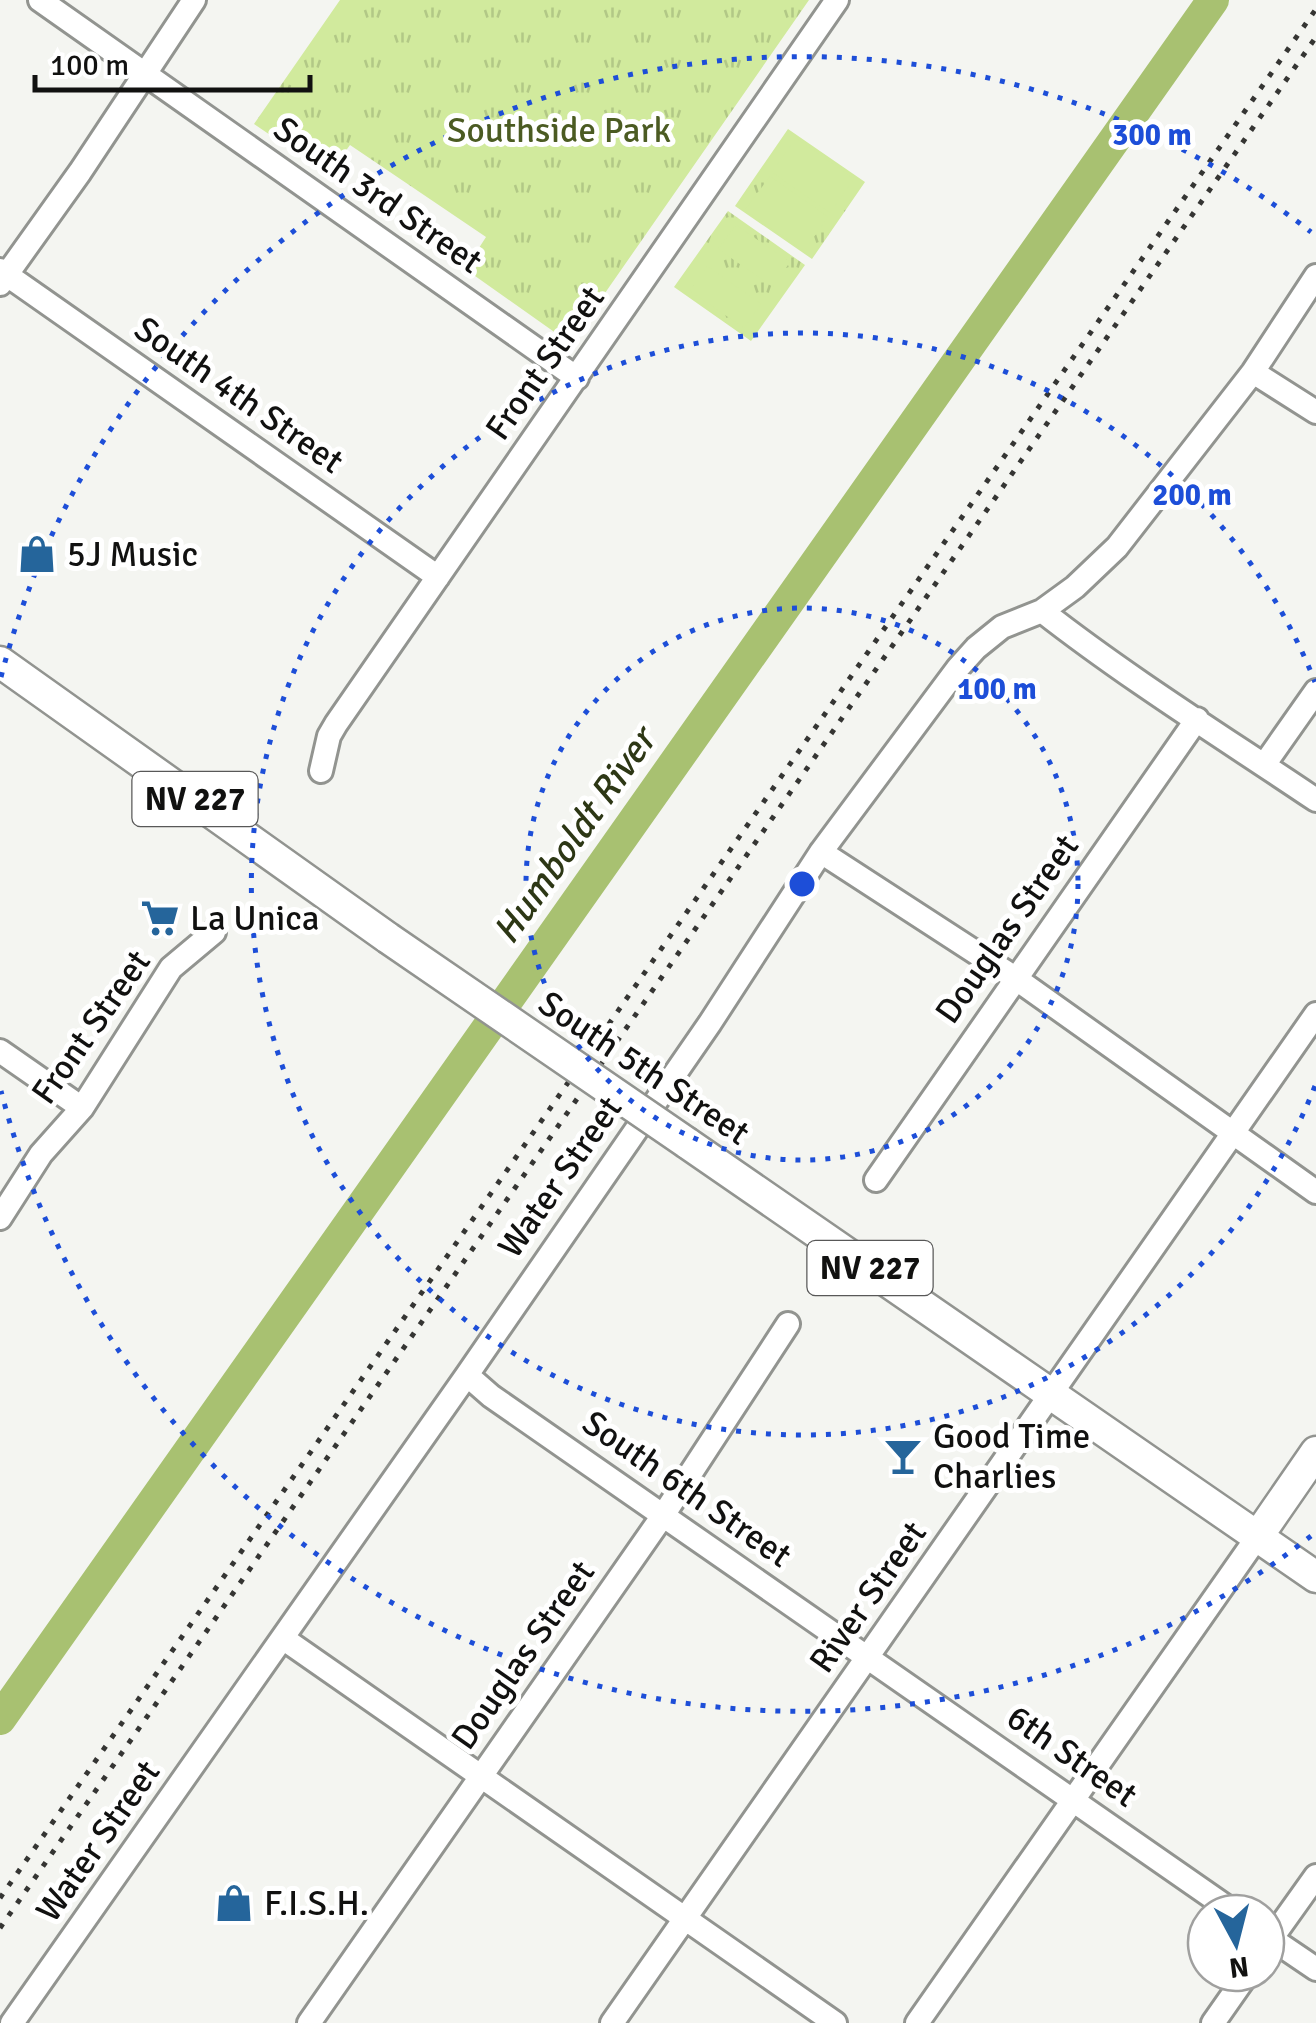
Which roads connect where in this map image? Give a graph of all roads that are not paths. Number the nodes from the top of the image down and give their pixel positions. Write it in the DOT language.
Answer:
graph roads {
  1 [pos="40,0"];
  2 [pos="194,0"];
  3 [pos="837,0"];
  4 [pos="144,74"];
  5 [pos="2,276"];
  6 [pos="1316,276"];
  7 [pos="1253,372"];
  8 [pos="577,378"];
  9 [pos="1316,412"];
  10 [pos="438,577"];
  11 [pos="1042,610"];
  12 [pos="0,662"];
  13 [pos="1316,691"];
  14 [pos="1196,719"];
  15 [pos="1264,765"];
  16 [pos="321,771"];
  17 [pos="1316,800"];
  18 [pos="821,852"];
  19 [pos="214,932"];
  20 [pos="1015,978"];
  21 [pos="1316,1014"];
  22 [pos="0,1051"];
  23 [pos="82,1108"];
  24 [pos="1234,1134"];
  25 [pos="876,1180"];
  26 [pos="1316,1192"];
  27 [pos="0,1218"];
  28 [pos="788,1324"];
  29 [pos="467,1375"];
  30 [pos="1053,1394"];
  31 [pos="1316,1452"];
  32 [pos="664,1514"];
  33 [pos="1258,1536"];
  34 [pos="1316,1578"];
  35 [pos="284,1639"];
  36 [pos="869,1657"];
  37 [pos="481,1776"];
  38 [pos="1074,1799"];
  39 [pos="1316,1876"];
  40 [pos="1207,1893"];
  41 [pos="1286,1916"];
  42 [pos="685,1919"];
  43 [pos="1286,1951"];
  44 [pos="1316,1969"];
  45 [pos="1234,1993"];
  46 [pos="12,2023"];
  47 [pos="309,2023"];
  48 [pos="612,2023"];
  49 [pos="835,2023"];
  50 [pos="917,2023"];
  51 [pos="1214,2023"];
  1 -- 4 [label="street, South 3rd Street"];
  2 -- 4 [label="street"];
  3 -- 8 [label="street, Front Street"];
  4 -- 5 [label="street"];
  4 -- 8 [label="street, South 3rd Street"];
  5 -- 10 [label="street, South 4th Street"];
  6 -- 7 [label="street, Water Street"];
  7 -- 9 [label="street"];
  7 -- 11 [label="street, Water Street"];
  8 -- 10 [label="street, Front Street"];
  10 -- 16 [label="street, Front Street"];
  11 -- 14 [label="street"];
  11 -- 18 [label="street, Water Street"];
  12 -- 30 [label="main road, South 5th Street / NV 227, bridge"];
  13 -- 15 [label="street"];
  14 -- 15 [label="street"];
  14 -- 20 [label="street, Douglas Street"];
  15 -- 17 [label="street"];
  18 -- 20 [label="street"];
  18 -- 29 [label="street, Water Street"];
  19 -- 23 [label="street, Front Street"];
  20 -- 24 [label="street"];
  20 -- 25 [label="street, Douglas Street"];
  21 -- 24 [label="street, River Street"];
  22 -- 23 [label="street"];
  23 -- 27 [label="street, Front Street"];
  24 -- 26 [label="street"];
  24 -- 30 [label="street, River Street"];
  28 -- 32 [label="street, Douglas Street"];
  29 -- 32 [label="street, South 6th Street"];
  29 -- 35 [label="street, Water Street"];
  30 -- 33 [label="main road, NV 227"];
  30 -- 36 [label="street, River Street"];
  31 -- 33 [label="main road"];
  32 -- 36 [label="street, South 6th Street"];
  32 -- 37 [label="street, Douglas Street"];
  33 -- 34 [label="main road, NV 227"];
  33 -- 38 [label="street"];
  35 -- 37 [label="street"];
  35 -- 46 [label="street, Water Street"];
  36 -- 38 [label="street, 6th Street"];
  36 -- 42 [label="street, River Street"];
  37 -- 42 [label="street"];
  37 -- 47 [label="street, Douglas Street"];
  38 -- 40 [label="street, 6th Street"];
  38 -- 50 [label="street"];
  39 -- 41 [label="street"];
  42 -- 48 [label="street, River Street"];
  42 -- 49 [label="street"];
  43 -- 44 [label="street"];
  45 -- 51 [label="street"];
}
